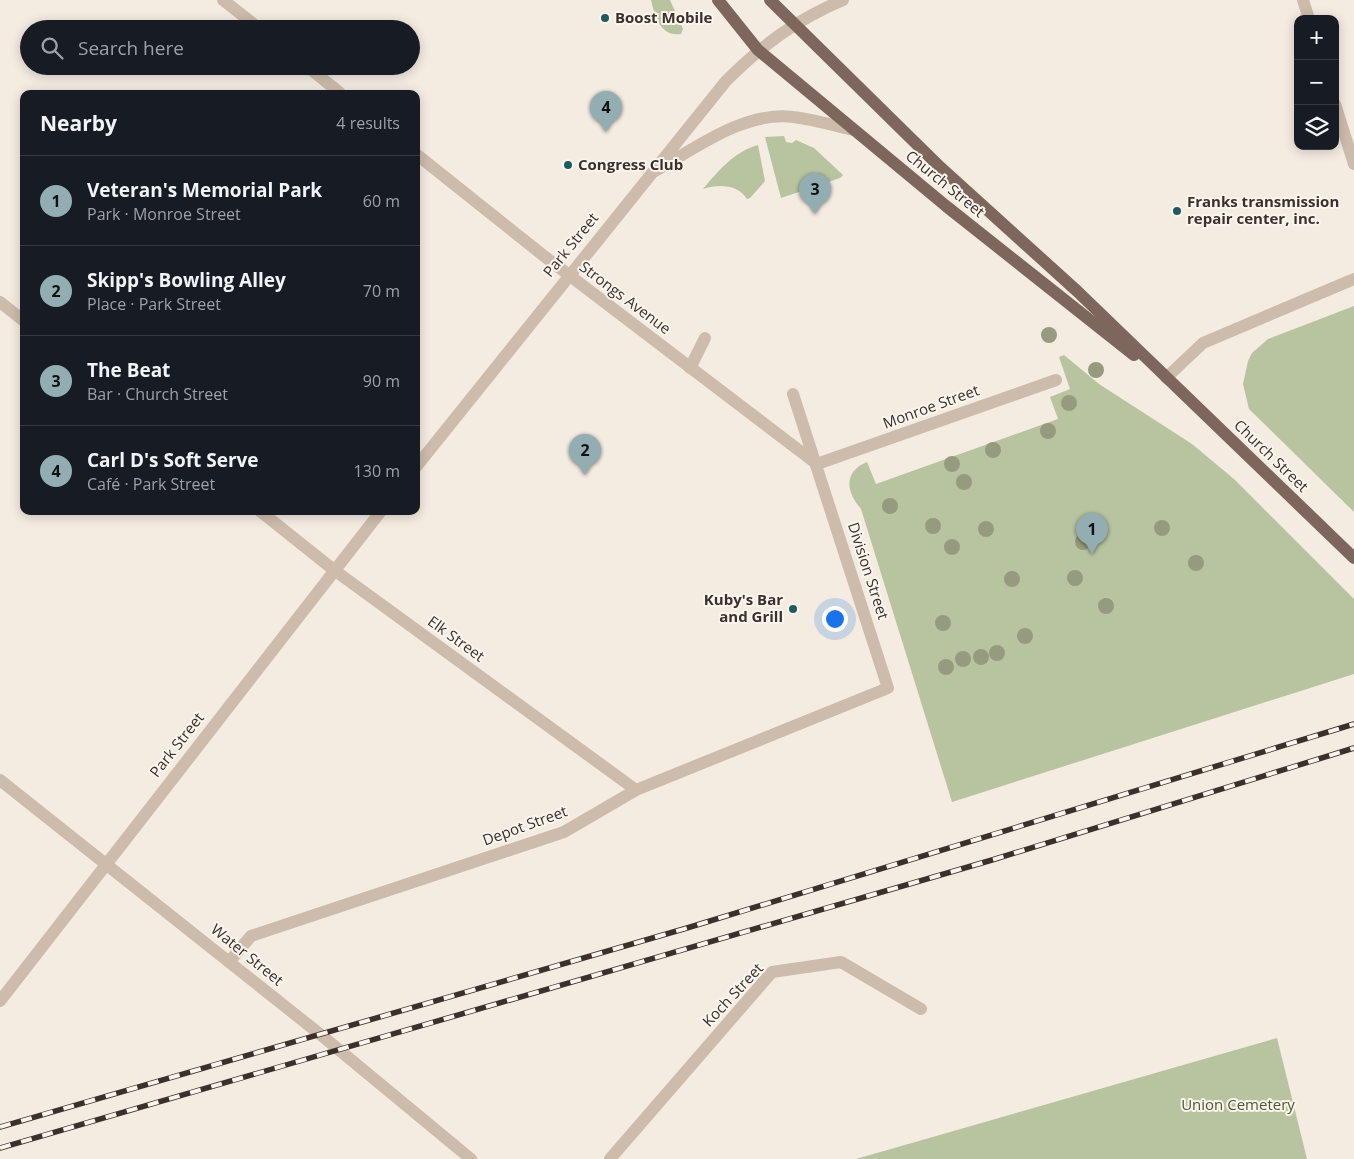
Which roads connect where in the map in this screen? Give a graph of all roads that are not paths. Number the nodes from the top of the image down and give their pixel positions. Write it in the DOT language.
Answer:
graph roads {
  1 [pos="224,0"];
  2 [pos="718,0"];
  3 [pos="770,0"];
  4 [pos="843,0"];
  5 [pos="1303,0"];
  6 [pos="1308,15"];
  7 [pos="249,20"];
  8 [pos="794,24"];
  9 [pos="758,50"];
  10 [pos="318,75"];
  11 [pos="336,90"];
  12 [pos="1335,105"];
  13 [pos="854,130"];
  14 [pos="420,157"];
  15 [pos="1354,164"];
  16 [pos="648,175"];
  17 [pos="568,275"];
  18 [pos="1354,279"];
  19 [pos="0,302"];
  20 [pos="20,318"];
  21 [pos="705,338"];
  22 [pos="690,368"];
  23 [pos="1166,378"];
  24 [pos="1056,380"];
  25 [pos="792,394"];
  26 [pos="420,462"];
  27 [pos="817,464"];
  28 [pos="265,515"];
  29 [pos="378,515"];
  30 [pos="1354,558"];
  31 [pos="334,570"];
  32 [pos="888,688"];
  33 [pos="0,780"];
  34 [pos="636,790"];
  35 [pos="106,863"];
  36 [pos="229,962"];
  37 [pos="0,1001"];
  38 [pos="921,1009"];
  39 [pos="471,1159"];
  40 [pos="610,1159"];
  1 -- 7 [label="street"];
  2 -- 9 [label="main road, Church Street"];
  3 -- 8 [label="main road, Church Street"];
  4 -- 8 [label="street, Park Street"];
  5 -- 6 [label="street"];
  8 -- 9 [label="street, Park Street"];
  8 -- 23 [label="main road, Church Street"];
  9 -- 13 [label="main road, Church Street"];
  9 -- 16 [label="street, Park Street"];
  10 -- 11 [label="street"];
  12 -- 15 [label="street"];
  13 -- 16 [label="street"];
  13 -- 23 [label="main road, Church Street"];
  14 -- 17 [label="street, Strongs Avenue"];
  16 -- 17 [label="street, Park Street"];
  17 -- 22 [label="street, Strongs Avenue"];
  17 -- 26 [label="street, Park Street"];
  18 -- 23 [label="street"];
  19 -- 20 [label="street"];
  21 -- 22 [label="street"];
  22 -- 27 [label="street, Strongs Avenue"];
  23 -- 30 [label="main road, Church Street"];
  24 -- 27 [label="street, Monroe Street"];
  25 -- 27 [label="street, Division Street"];
  27 -- 32 [label="street, Division Street"];
  28 -- 31 [label="street, Elk Street"];
  29 -- 31 [label="street, Park Street"];
  31 -- 34 [label="street, Elk Street"];
  31 -- 35 [label="street, Park Street"];
  32 -- 34 [label="street, Depot Street"];
  33 -- 35 [label="street, Water Street"];
  34 -- 36 [label="street, Depot Street"];
  35 -- 36 [label="street, Water Street"];
  35 -- 37 [label="street, Park Street"];
  36 -- 39 [label="street, Water Street"];
  38 -- 40 [label="street, Koch Street"];
}
